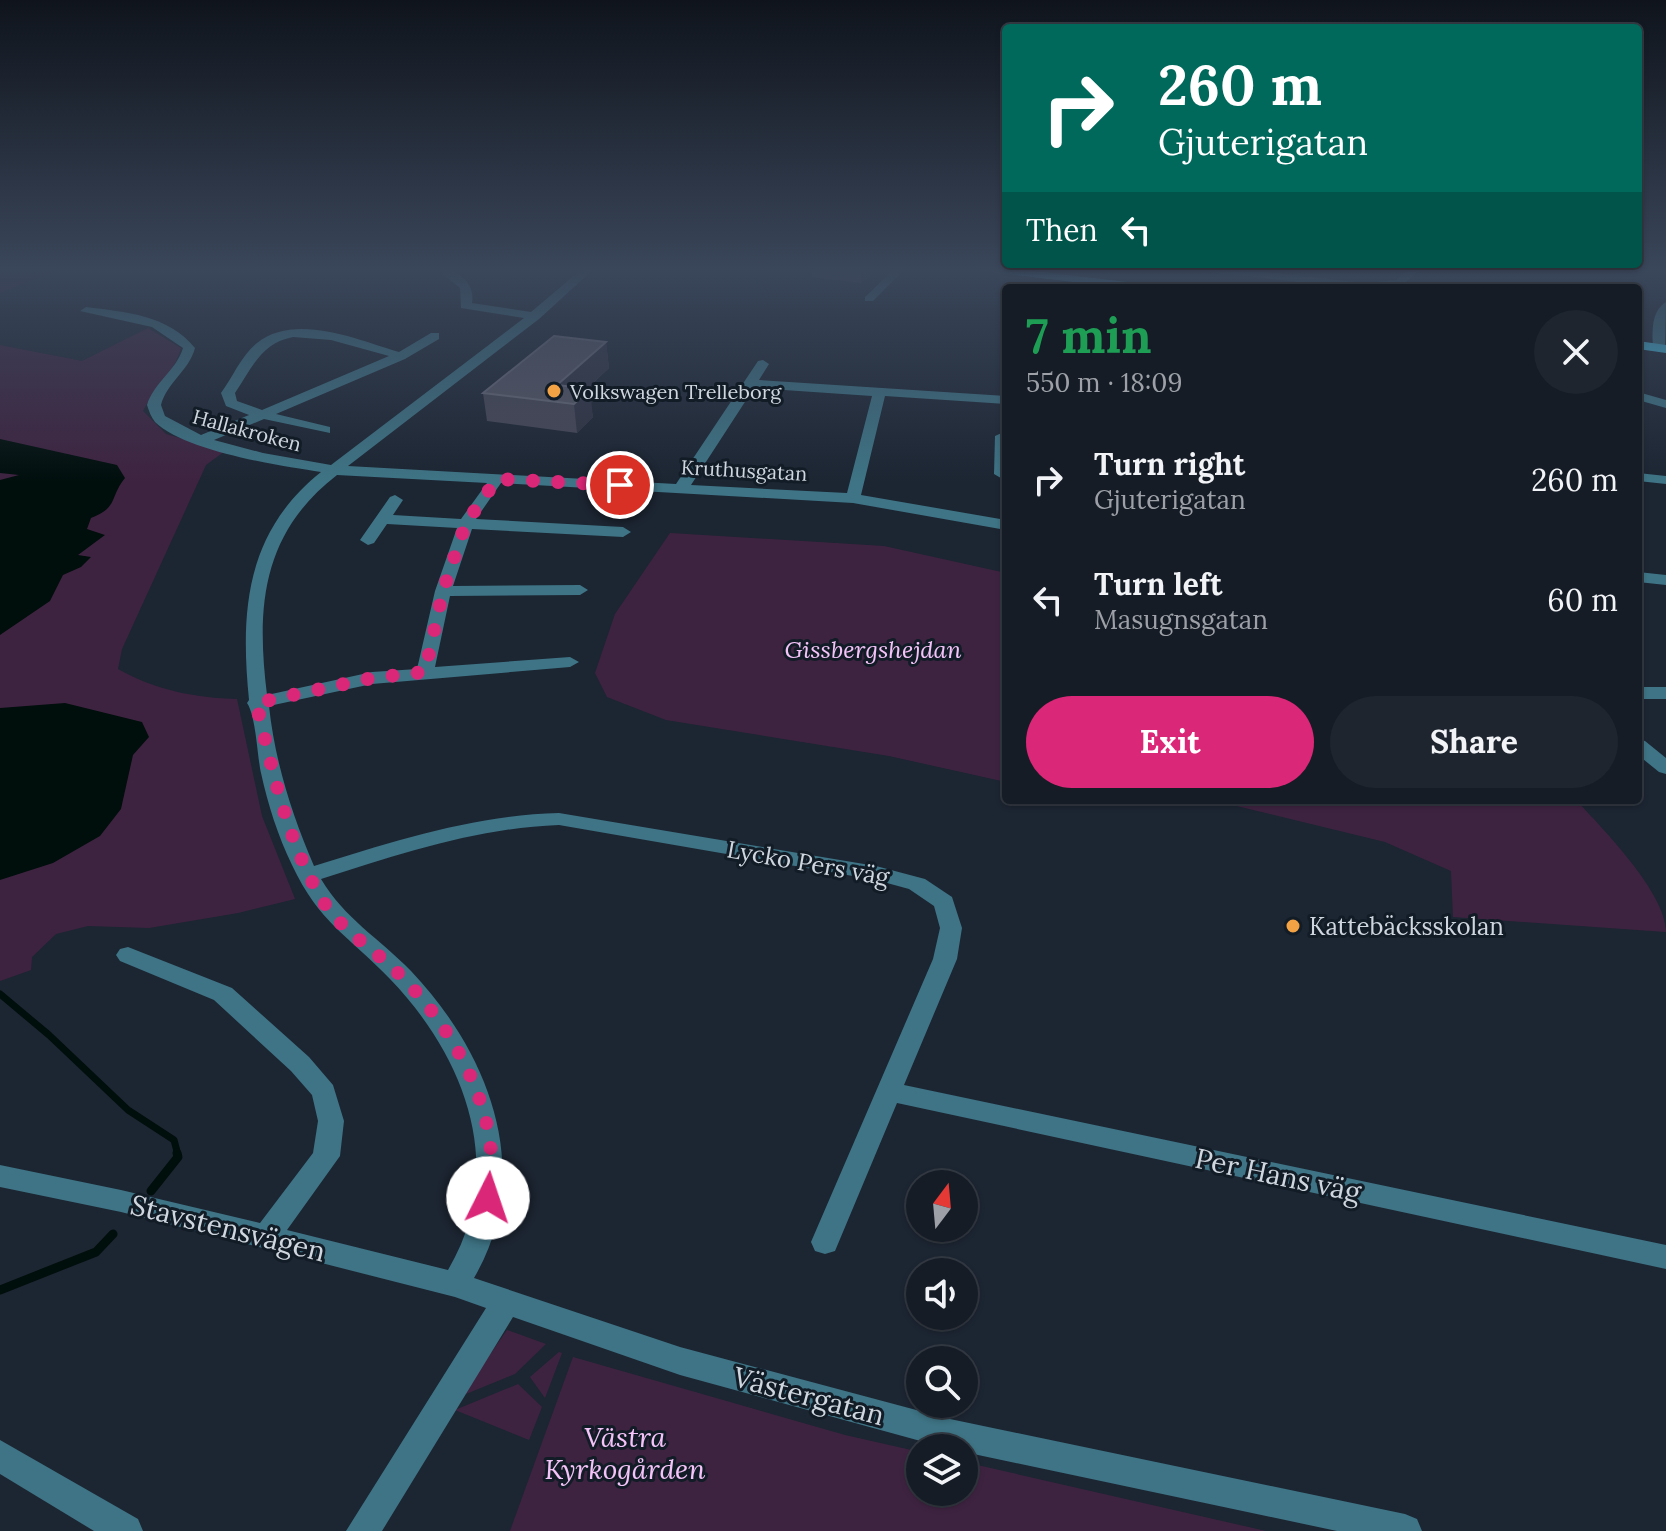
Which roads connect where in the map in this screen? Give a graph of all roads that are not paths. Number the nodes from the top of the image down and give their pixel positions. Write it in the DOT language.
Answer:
graph roads {
  1 [pos="182,339"];
  2 [pos="270,339"];
  3 [pos="334,339"];
  4 [pos="429,339"];
  5 [pos="504,339"];
  6 [pos="1642,346"];
  7 [pos="1662,348"];
  8 [pos="401,356"];
  9 [pos="763,364"];
  10 [pos="752,384"];
  11 [pos="879,394"];
  12 [pos="1642,397"];
  13 [pos="1002,400"];
  14 [pos="1666,404"];
  15 [pos="260,415"];
  16 [pos="325,430"];
  17 [pos="1002,436"];
  18 [pos="200,441"];
  19 [pos="334,470"];
  20 [pos="1002,475"];
  21 [pos="1642,477"];
  22 [pos="497,479"];
  23 [pos="1666,480"];
  24 [pos="681,488"];
  25 [pos="853,498"];
  26 [pos="395,500"];
  27 [pos="382,519"];
  28 [pos="466,523"];
  29 [pos="1002,524"];
  30 [pos="623,532"];
  31 [pos="368,540"];
  32 [pos="1642,577"];
  33 [pos="1666,580"];
  34 [pos="580,590"];
  35 [pos="443,591"];
  36 [pos="570,662"];
  37 [pos="425,672"];
  38 [pos="1642,693"];
  39 [pos="1666,693"];
  40 [pos="256,703"];
  41 [pos="1642,748"];
  42 [pos="1666,768"];
  43 [pos="310,875"];
  44 [pos="128,955"];
  45 [pos="891,1092"];
  46 [pos="0,1176"];
  47 [pos="265,1238"];
  48 [pos="825,1242"];
  49 [pos="1666,1257"];
  50 [pos="455,1284"];
  51 [pos="507,1301"];
  52 [pos="0,1456"];
  53 [pos="126,1531"];
  54 [pos="363,1531"];
  55 [pos="1405,1531"];
  1 -- 18 [label="street, Hallakroken"];
  2 -- 15 [label="street"];
  3 -- 8 [label="street"];
  4 -- 8 [label="street"];
  5 -- 19 [label="street"];
  6 -- 7 [label="main road"];
  8 -- 15 [label="street"];
  9 -- 10 [label="street"];
  10 -- 11 [label="street"];
  10 -- 24 [label="street"];
  11 -- 13 [label="street"];
  11 -- 25 [label="street"];
  12 -- 14 [label="street"];
  15 -- 16 [label="street"];
  15 -- 18 [label="street"];
  17 -- 20 [label="street"];
  18 -- 19 [label="street, Hallakroken"];
  19 -- 22 [label="street, Kruthusgatan"];
  19 -- 40 [label="street"];
  21 -- 23 [label="street"];
  22 -- 24 [label="street, Kruthusgatan"];
  22 -- 28 [label="street"];
  24 -- 25 [label="street, Kruthusgatan"];
  25 -- 29 [label="street, Kruthusgatan"];
  26 -- 27 [label="street"];
  27 -- 28 [label="street"];
  27 -- 31 [label="street"];
  28 -- 30 [label="street"];
  28 -- 35 [label="street"];
  32 -- 33 [label="street"];
  34 -- 35 [label="street"];
  35 -- 37 [label="street"];
  36 -- 37 [label="street"];
  37 -- 40 [label="street"];
  38 -- 39 [label="street"];
  40 -- 43 [label="street"];
  41 -- 42 [label="street"];
  43 -- 45 [label="street, Lycko Pers väg"];
  43 -- 50 [label="street"];
  44 -- 47 [label="street"];
  45 -- 48 [label="street, Lycko Pers väg"];
  45 -- 49 [label="street, Per Hans väg"];
  46 -- 47 [label="street, Stavstensvägen"];
  47 -- 50 [label="street, Stavstensvägen"];
  50 -- 51 [label="street, Västergatan"];
  51 -- 54 [label="street"];
  51 -- 55 [label="street, Västergatan"];
  52 -- 53 [label="street"];
}
